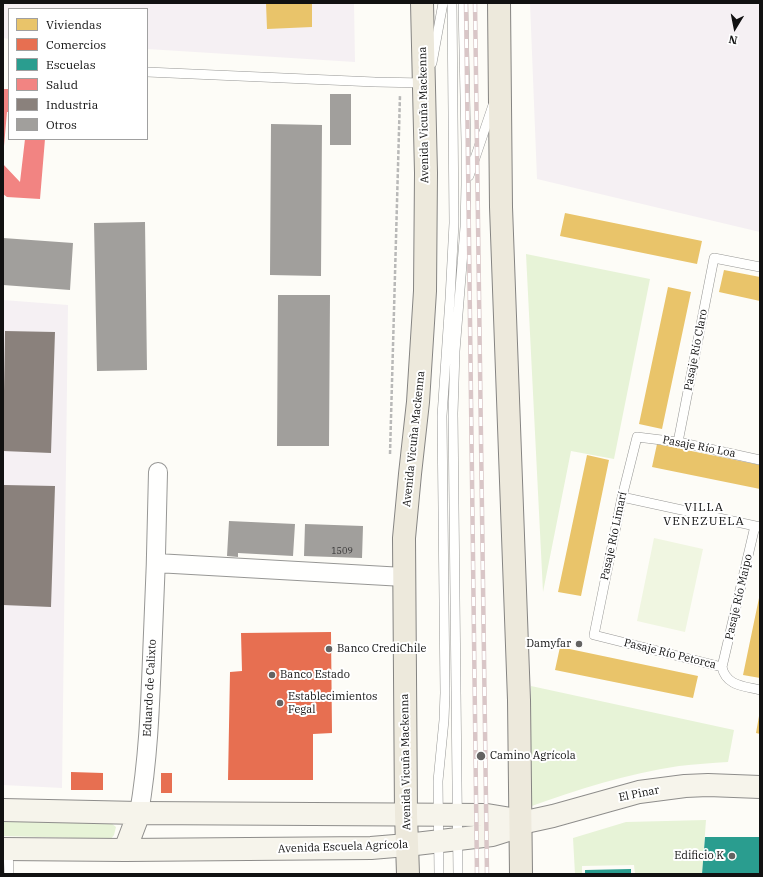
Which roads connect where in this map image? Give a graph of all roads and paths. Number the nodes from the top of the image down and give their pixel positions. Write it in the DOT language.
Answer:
graph roads {
  1 [pos="422,3"];
  2 [pos="443,3"];
  3 [pos="452,3"];
  4 [pos="463,3"];
  5 [pos="499,3"];
  6 [pos="148,72"];
  7 [pos="424,83"];
  8 [pos="500,86"];
  9 [pos="425,109"];
  10 [pos="466,185"];
  11 [pos="760,267"];
  12 [pos="637,437"];
  13 [pos="678,442"];
  14 [pos="760,460"];
  15 [pos="158,472"];
  16 [pos="622,497"];
  17 [pos="758,527"];
  18 [pos="156,563"];
  19 [pos="404,577"];
  20 [pos="594,635"];
  21 [pos="722,667"];
  22 [pos="760,690"];
  23 [pos="760,787"];
  24 [pos="3,810"];
  25 [pos="139,812"];
  26 [pos="406,814"];
  27 [pos="447,814"];
  28 [pos="521,823"];
  29 [pos="448,841"];
  30 [pos="407,846"];
  31 [pos="6,849"];
  32 [pos="126,850"];
  33 [pos="9,874"];
  34 [pos="408,874"];
  35 [pos="439,874"];
  36 [pos="458,874"];
  37 [pos="521,874"];
  1 -- 7 [label="main road, Avenida Vicuña Mackenna"];
  2 -- 9 [label="lane"];
  3 -- 27 [label="lane"];
  4 -- 10 [label="lane"];
  5 -- 8 [label="main road"];
  6 -- 7 [label="lane"];
  7 -- 9 [label="main road, Avenida Vicuña Mackenna"];
  8 -- 10 [label="lane"];
  8 -- 28 [label="main road"];
  9 -- 19 [label="main road, Avenida Vicuña Mackenna"];
  10 -- 27 [label="lane"];
  11 -- 13 [label="lane, Pasaje Río Claro"];
  12 -- 13 [label="lane, Pasaje Río Loa"];
  12 -- 16 [label="lane, Pasaje Río Limarí"];
  13 -- 14 [label="lane, Pasaje Río Loa"];
  15 -- 18 [label="street, Eduardo de Calixto"];
  16 -- 17 [label="lane"];
  16 -- 20 [label="lane, Pasaje Río Limarí"];
  17 -- 21 [label="lane, Pasaje Río Maipo"];
  18 -- 19 [label="street"];
  18 -- 25 [label="street, Eduardo de Calixto"];
  19 -- 26 [label="main road, Avenida Vicuña Mackenna"];
  20 -- 21 [label="lane, Pasaje Río Petorca"];
  21 -- 22 [label="lane, Pasaje Río Petorca"];
  23 -- 28 [label="main road, El Pinar"];
  24 -- 25 [label="main road"];
  25 -- 26 [label="main road"];
  25 -- 32 [label="main road"];
  26 -- 27 [label="main road"];
  26 -- 30 [label="main road, Avenida Vicuña Mackenna"];
  27 -- 28 [label="main road"];
  27 -- 29 [label="lane"];
  27 -- 29 [label="lane"];
  28 -- 29 [label="main road, Avenida Escuela Agrícola"];
  28 -- 37 [label="main road"];
  29 -- 30 [label="main road, Avenida Escuela Agrícola"];
  29 -- 35 [label="lane"];
  29 -- 36 [label="lane"];
  30 -- 32 [label="main road, Avenida Escuela Agrícola"];
  30 -- 34 [label="main road, Avenida Vicuña Mackenna"];
  31 -- 32 [label="main road, Avenida Escuela Agrícola"];
  31 -- 33 [label="lane"];
}
